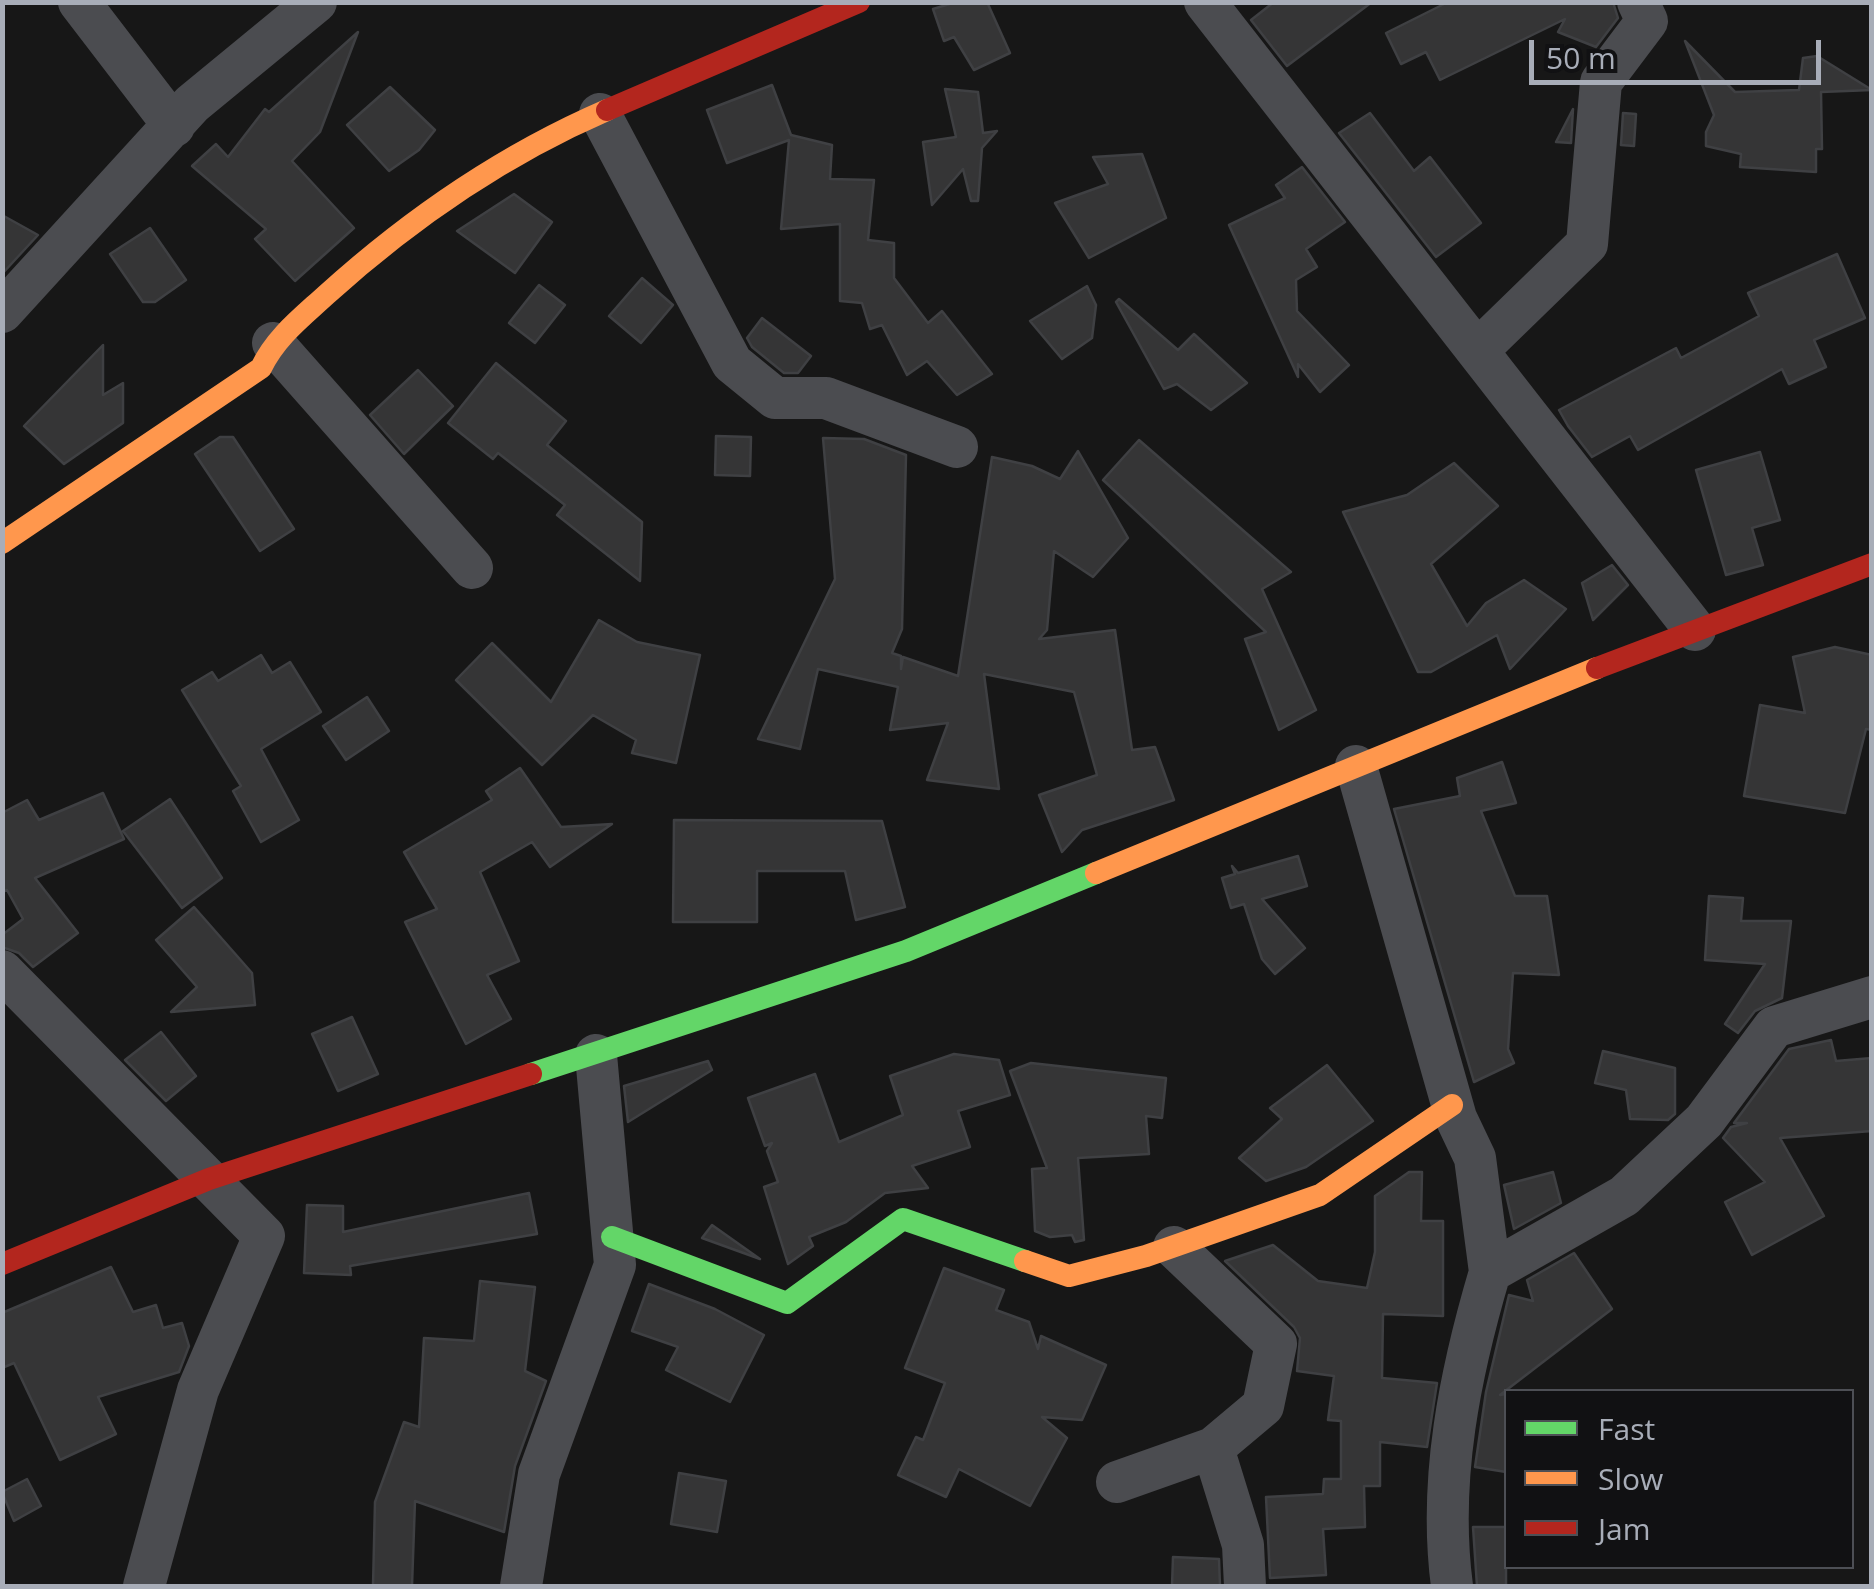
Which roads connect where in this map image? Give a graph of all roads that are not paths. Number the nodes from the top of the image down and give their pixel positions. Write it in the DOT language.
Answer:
graph roads {
  1 [pos="79,2"];
  2 [pos="316,2"];
  3 [pos="859,2"];
  4 [pos="1205,2"];
  5 [pos="1638,2"];
  6 [pos="600,114"];
  7 [pos="174,126"];
  8 [pos="2,312"];
  9 [pos="273,343"];
  10 [pos="1478,350"];
  11 [pos="957,447"];
  12 [pos="2,544"];
  13 [pos="1872,564"];
  14 [pos="472,568"];
  15 [pos="1695,630"];
  16 [pos="1356,766"];
  17 [pos="2,971"];
  18 [pos="1872,997"];
  19 [pos="596,1055"];
  20 [pos="1452,1105"];
  21 [pos="209,1179"];
  22 [pos="612,1237"];
  23 [pos="1174,1246"];
  24 [pos="2,1264"];
  25 [pos="1490,1272"];
  26 [pos="1213,1448"];
  27 [pos="1117,1482"];
  28 [pos="144,1586"];
  29 [pos="522,1586"];
  30 [pos="1245,1586"];
  31 [pos="1452,1586"];
  1 -- 7 [label="street"];
  2 -- 7 [label="street"];
  3 -- 6 [label="street"];
  4 -- 10 [label="street"];
  5 -- 10 [label="street"];
  6 -- 9 [label="street"];
  6 -- 11 [label="street"];
  7 -- 8 [label="street"];
  9 -- 12 [label="street"];
  9 -- 14 [label="street"];
  10 -- 15 [label="street"];
  13 -- 15 [label="street"];
  15 -- 16 [label="street"];
  16 -- 19 [label="street"];
  16 -- 20 [label="street"];
  17 -- 21 [label="street"];
  18 -- 25 [label="street"];
  19 -- 21 [label="street"];
  19 -- 22 [label="street"];
  20 -- 23 [label="street"];
  20 -- 25 [label="street"];
  21 -- 24 [label="street"];
  21 -- 28 [label="street"];
  22 -- 23 [label="street"];
  22 -- 29 [label="street"];
  23 -- 26 [label="street"];
  25 -- 31 [label="street"];
  26 -- 27 [label="street"];
  26 -- 30 [label="street"];
}
